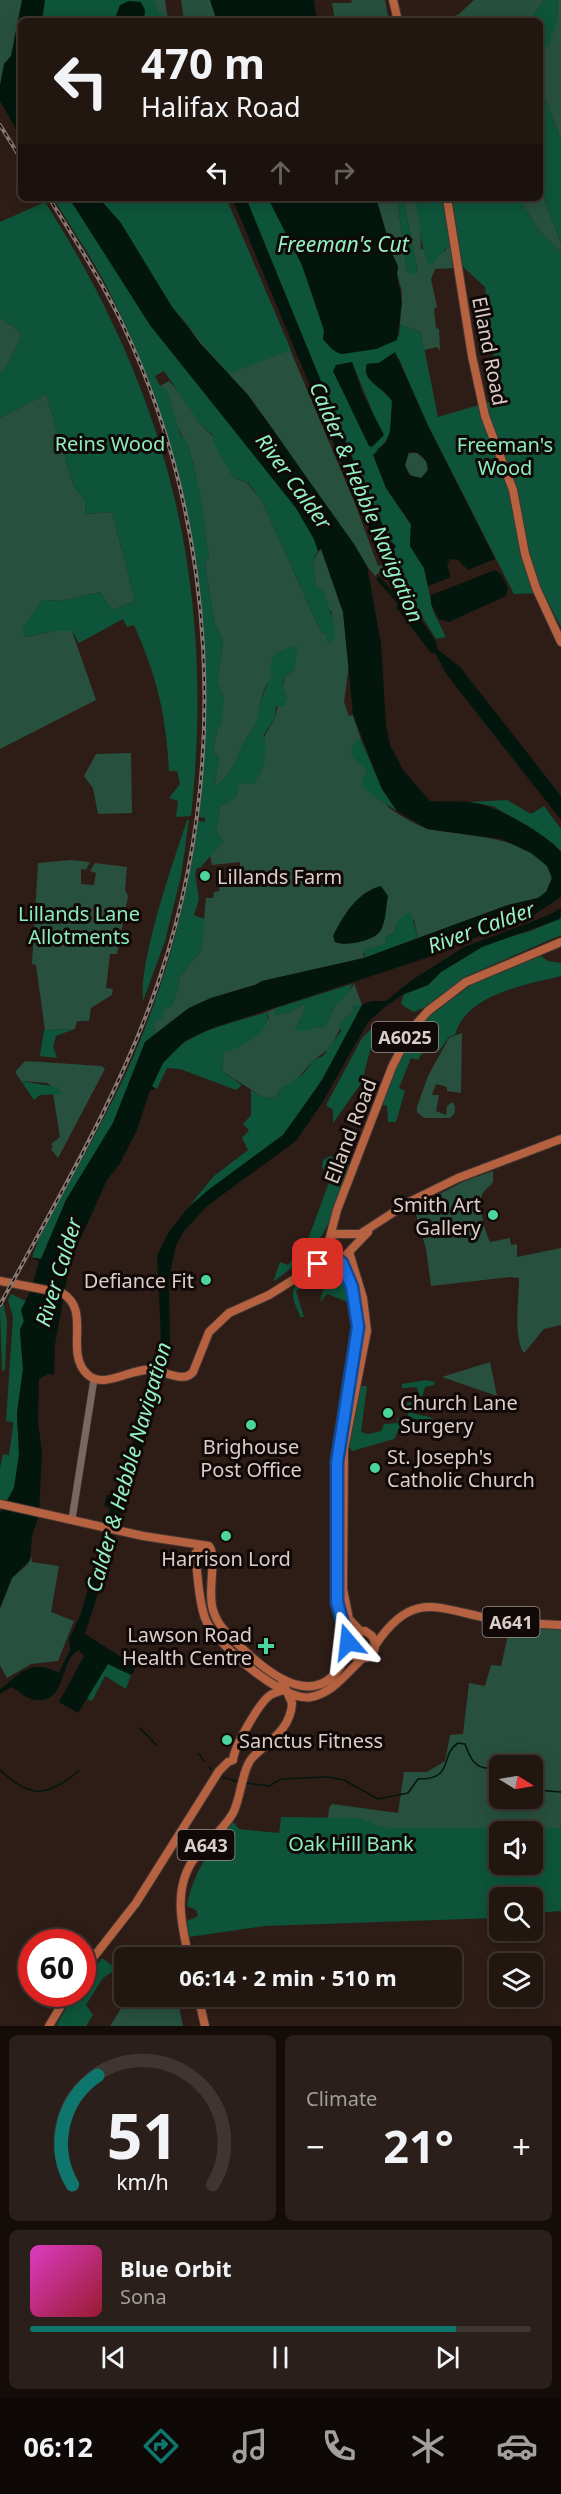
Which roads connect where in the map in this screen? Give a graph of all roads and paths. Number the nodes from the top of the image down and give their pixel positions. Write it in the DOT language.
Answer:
graph roads {
  1 [pos="393,0"];
  2 [pos="397,18"];
  3 [pos="447,201"];
  4 [pos="561,642"];
  5 [pos="561,942"];
  6 [pos="561,1139"];
  7 [pos="337,1210"];
  8 [pos="377,1223"];
  9 [pos="344,1234"];
  10 [pos="328,1241"];
  11 [pos="350,1251"];
  12 [pos="334,1255"];
  13 [pos="0,1281"];
  14 [pos="281,1287"];
  15 [pos="94,1378"];
  16 [pos="0,1504"];
  17 [pos="72,1519"];
  18 [pos="185,1542"];
  19 [pos="202,1545"];
  20 [pos="196,1558"];
  21 [pos="211,1569"];
  22 [pos="561,1625"];
  23 [pos="386,1629"];
  24 [pos="363,1631"];
  25 [pos="376,1644"];
  26 [pos="348,1646"];
  27 [pos="362,1659"];
  28 [pos="285,1688"];
  29 [pos="310,1697"];
  30 [pos="292,1709"];
  31 [pos="237,1750"];
  32 [pos="233,1760"];
  33 [pos="249,1762"];
  34 [pos="187,1947"];
  35 [pos="96,1954"];
  36 [pos="60,2007"];
  37 [pos="201,2007"];
  38 [pos="49,2026"];
  39 [pos="205,2026"];
  1 -- 2 [label="main road"];
  3 -- 4 [label="main road, Elland Road"];
  5 -- 7 [label="main road, Elland Road / A6025"];
  6 -- 8 [label="main road"];
  7 -- 9 [label="main road"];
  7 -- 10 [label="main road, A6025"];
  8 -- 9 [label="main road"];
  8 -- 11 [label="main road"];
  9 -- 10 [label="main road"];
  9 -- 11 [label="main road"];
  10 -- 12 [label="main road"];
  10 -- 14 [label="main road"];
  11 -- 12 [label="main road"];
  11 -- 24 [label="main road"];
  12 -- 14 [label="main road"];
  12 -- 26 [label="main road"];
  13 -- 15 [label="main road"];
  14 -- 15 [label="main road"];
  15 -- 17 [label="street"];
  16 -- 17 [label="main road"];
  17 -- 18 [label="main road"];
  18 -- 19 [label="main road"];
  18 -- 20 [label="main road"];
  19 -- 20 [label="main road"];
  19 -- 21 [label="main road"];
  20 -- 21 [label="main road"];
  20 -- 28 [label="main road"];
  21 -- 28 [label="main road"];
  22 -- 23 [label="main road, A641"];
  23 -- 24 [label="main road"];
  23 -- 25 [label="main road, A641"];
  24 -- 25 [label="main road"];
  24 -- 26 [label="main road"];
  25 -- 27 [label="main road"];
  26 -- 27 [label="main road"];
  26 -- 28 [label="main road"];
  27 -- 29 [label="main road"];
  28 -- 29 [label="main road"];
  28 -- 30 [label="main road"];
  28 -- 31 [label="main road"];
  29 -- 30 [label="main road"];
  30 -- 33 [label="main road"];
  31 -- 32 [label="main road"];
  31 -- 33 [label="main road"];
  32 -- 33 [label="main road"];
  32 -- 35 [label="main road"];
  33 -- 34 [label="main road, A643"];
  36 -- 38 [label="main road"];
  37 -- 39 [label="main road"];
}
